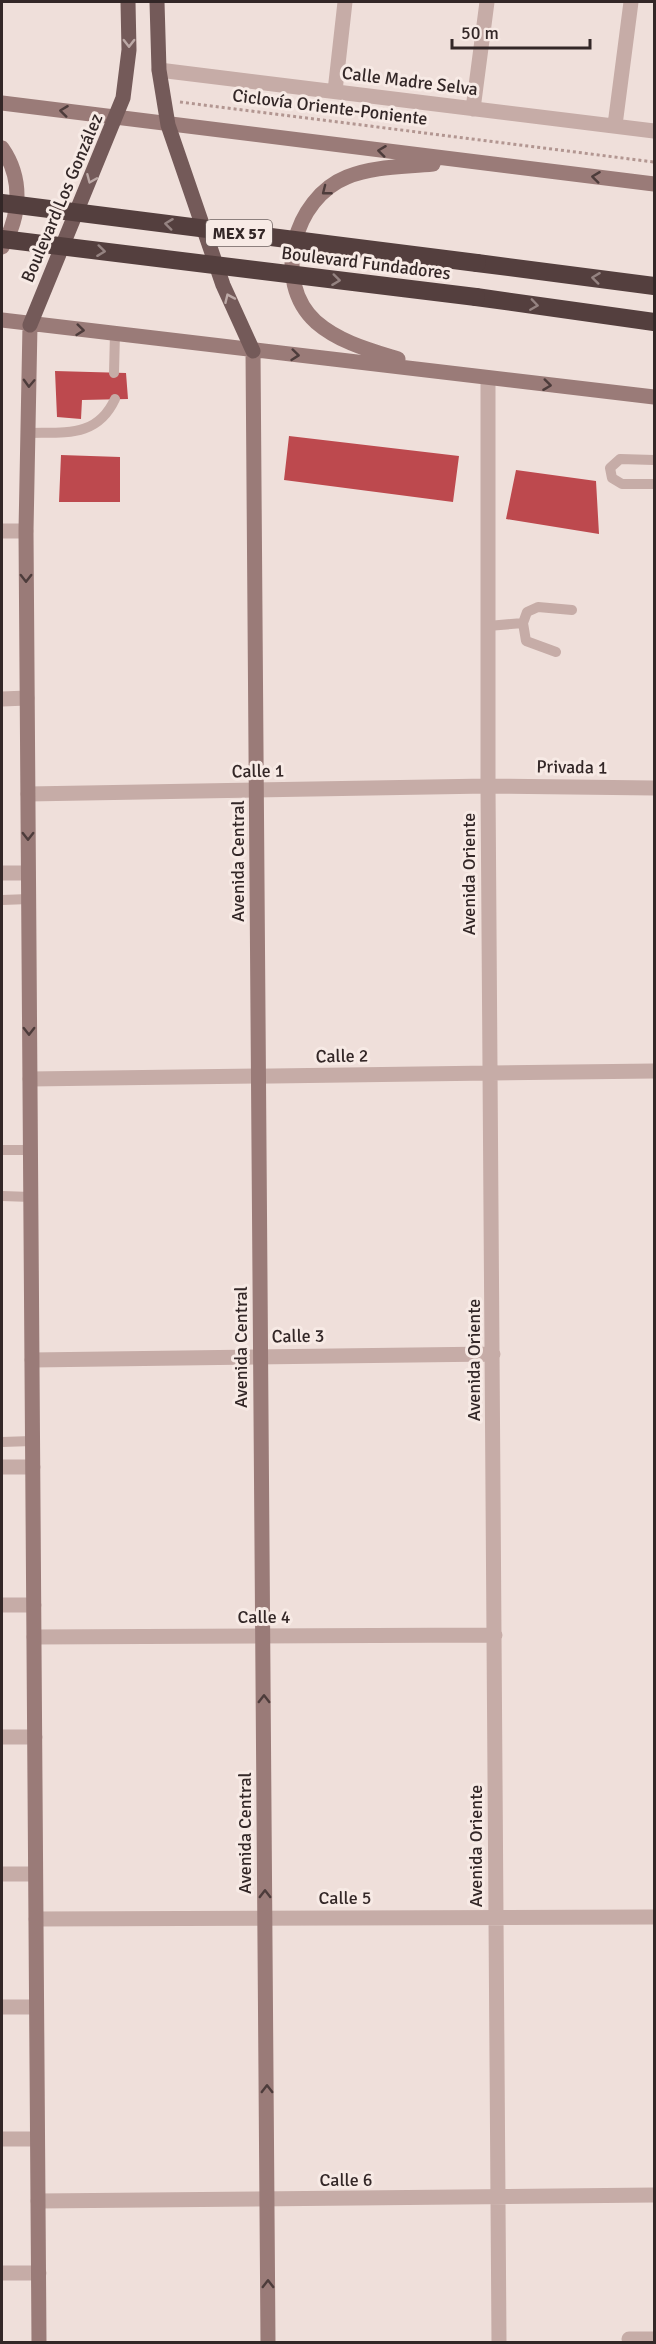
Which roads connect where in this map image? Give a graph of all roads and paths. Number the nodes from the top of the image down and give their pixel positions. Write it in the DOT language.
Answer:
graph roads {
  1 [pos="128,2"];
  2 [pos="157,2"];
  3 [pos="345,2"];
  4 [pos="487,2"];
  5 [pos="631,2"];
  6 [pos="159,70"];
  7 [pos="335,91"];
  8 [pos="164,101"];
  9 [pos="2,103"];
  10 [pos="473,109"];
  11 [pos="117,117"];
  12 [pos="168,124"];
  13 [pos="615,125"];
  14 [pos="654,131"];
  15 [pos="2,148"];
  16 [pos="463,161"];
  17 [pos="654,162"];
  18 [pos="654,184"];
  19 [pos="2,203"];
  20 [pos="2,239"];
  21 [pos="2,247"];
  22 [pos="654,286"];
  23 [pos="2,320"];
  24 [pos="654,322"];
  25 [pos="30,325"];
  26 [pos="115,333"];
  27 [pos="253,351"];
  28 [pos="440,372"];
  29 [pos="114,373"];
  30 [pos="488,378"];
  31 [pos="654,397"];
  32 [pos="115,399"];
  33 [pos="28,433"];
  34 [pos="654,460"];
  35 [pos="654,484"];
  36 [pos="2,531"];
  37 [pos="26,531"];
  38 [pos="572,610"];
  39 [pos="523,624"];
  40 [pos="488,626"];
  41 [pos="556,652"];
  42 [pos="27,698"];
  43 [pos="2,699"];
  44 [pos="488,786"];
  45 [pos="654,788"];
  46 [pos="256,790"];
  47 [pos="28,794"];
  48 [pos="2,873"];
  49 [pos="28,873"];
  50 [pos="28,899"];
  51 [pos="2,900"];
  52 [pos="654,1071"];
  53 [pos="490,1073"];
  54 [pos="259,1077"];
  55 [pos="30,1078"];
  56 [pos="2,1150"];
  57 [pos="30,1150"];
  58 [pos="2,1196"];
  59 [pos="30,1197"];
  60 [pos="493,1354"];
  61 [pos="261,1356"];
  62 [pos="32,1360"];
  63 [pos="33,1441"];
  64 [pos="2,1442"];
  65 [pos="2,1467"];
  66 [pos="33,1467"];
  67 [pos="2,1605"];
  68 [pos="34,1605"];
  69 [pos="495,1635"];
  70 [pos="263,1636"];
  71 [pos="34,1637"];
  72 [pos="2,1737"];
  73 [pos="35,1737"];
  74 [pos="2,1874"];
  75 [pos="34,1874"];
  76 [pos="654,1917"];
  77 [pos="36,1918"];
  78 [pos="265,1918"];
  79 [pos="496,1918"];
  80 [pos="2,2007"];
  81 [pos="36,2007"];
  82 [pos="2,2139"];
  83 [pos="36,2139"];
  84 [pos="654,2195"];
  85 [pos="499,2198"];
  86 [pos="267,2200"];
  87 [pos="38,2201"];
  88 [pos="2,2273"];
  89 [pos="39,2273"];
  90 [pos="629,2339"];
  91 [pos="654,2339"];
  92 [pos="39,2343"];
  93 [pos="268,2343"];
  94 [pos="499,2343"];
  1 -- 11 [label="main road, Boulevard Los González, one-way"];
  2 -- 6 [label="main road"];
  3 -- 7 [label="street"];
  4 -- 10 [label="street"];
  5 -- 13 [label="street"];
  6 -- 7 [label="street, Calle Madre Selva"];
  6 -- 8 [label="main road"];
  7 -- 10 [label="street, Calle Madre Selva"];
  8 -- 12 [label="main road"];
  8 -- 17 [label="path, Ciclovía Oriente-Poniente"];
  11 -- 9 [label="main road, one-way"];
  10 -- 13 [label="street, Calle Madre Selva"];
  11 -- 12 [label="main road"];
  11 -- 25 [label="main road, Boulevard Los González, one-way"];
  16 -- 12 [label="main road, one-way"];
  27 -- 12 [label="main road, one-way"];
  13 -- 14 [label="street, Calle Madre Selva"];
  15 -- 21 [label="main road"];
  18 -- 16 [label="main road, one-way"];
  16 -- 28 [label="main road, one-way"];
  22 -- 19 [label="highway, Boulevard Fundadores / MEX 57, one-way, bridge"];
  20 -- 24 [label="highway, Boulevard Fundadores / MEX 57, one-way, bridge"];
  23 -- 25 [label="main road"];
  25 -- 26 [label="main road, one-way"];
  25 -- 33 [label="main road, one-way"];
  26 -- 27 [label="main road"];
  26 -- 29 [label="lane"];
  27 -- 28 [label="main road, one-way"];
  27 -- 46 [label="main road, Avenida Central"];
  28 -- 30 [label="main road"];
  30 -- 31 [label="main road, one-way"];
  30 -- 40 [label="street, Avenida Oriente"];
  32 -- 33 [label="lane"];
  33 -- 37 [label="main road"];
  34 -- 35 [label="lane"];
  36 -- 37 [label="street"];
  37 -- 42 [label="main road, one-way"];
  38 -- 39 [label="lane"];
  39 -- 40 [label="lane"];
  39 -- 41 [label="lane"];
  40 -- 44 [label="street, Avenida Oriente"];
  42 -- 43 [label="street"];
  42 -- 47 [label="main road"];
  44 -- 45 [label="street, Privada 1"];
  44 -- 46 [label="street, Calle 1"];
  44 -- 53 [label="street, Avenida Oriente"];
  46 -- 47 [label="street, Calle 1"];
  46 -- 54 [label="main road, Avenida Central"];
  47 -- 49 [label="main road, one-way"];
  48 -- 49 [label="street"];
  49 -- 50 [label="main road"];
  50 -- 51 [label="lane"];
  50 -- 55 [label="main road, one-way"];
  52 -- 53 [label="street, Calle 2"];
  53 -- 54 [label="street, Calle 2"];
  53 -- 60 [label="street, Avenida Oriente"];
  54 -- 55 [label="street, Calle 2"];
  54 -- 61 [label="main road, Avenida Central"];
  55 -- 57 [label="main road"];
  56 -- 57 [label="lane"];
  57 -- 59 [label="main road"];
  58 -- 59 [label="lane"];
  59 -- 62 [label="main road"];
  60 -- 61 [label="street, Calle 3"];
  60 -- 69 [label="street, Avenida Oriente"];
  61 -- 62 [label="street, Calle 3"];
  61 -- 70 [label="main road, Avenida Central"];
  62 -- 63 [label="main road"];
  63 -- 64 [label="lane"];
  63 -- 66 [label="main road"];
  65 -- 66 [label="street"];
  66 -- 68 [label="main road"];
  67 -- 68 [label="street"];
  68 -- 71 [label="main road"];
  69 -- 70 [label="street, Calle 4"];
  69 -- 79 [label="street, Avenida Oriente"];
  70 -- 71 [label="street, Calle 4"];
  78 -- 70 [label="main road, Avenida Central, one-way"];
  71 -- 73 [label="main road"];
  72 -- 73 [label="street"];
  73 -- 75 [label="main road"];
  74 -- 75 [label="street"];
  75 -- 77 [label="main road"];
  76 -- 79 [label="street, Calle 5"];
  77 -- 78 [label="street, Calle 5"];
  77 -- 81 [label="main road"];
  78 -- 79 [label="street, Calle 5"];
  86 -- 78 [label="main road, Avenida Central, one-way"];
  79 -- 85 [label="street, Avenida Oriente"];
  80 -- 81 [label="street"];
  81 -- 83 [label="main road"];
  82 -- 83 [label="street"];
  83 -- 87 [label="main road"];
  84 -- 85 [label="street, Calle 6"];
  85 -- 86 [label="street, Calle 6"];
  85 -- 94 [label="street, Avenida Oriente"];
  86 -- 87 [label="street, Calle 6"];
  93 -- 86 [label="main road, Avenida Central, one-way"];
  87 -- 89 [label="main road"];
  88 -- 89 [label="street"];
  89 -- 92 [label="main road"];
  90 -- 91 [label="street"];
}
